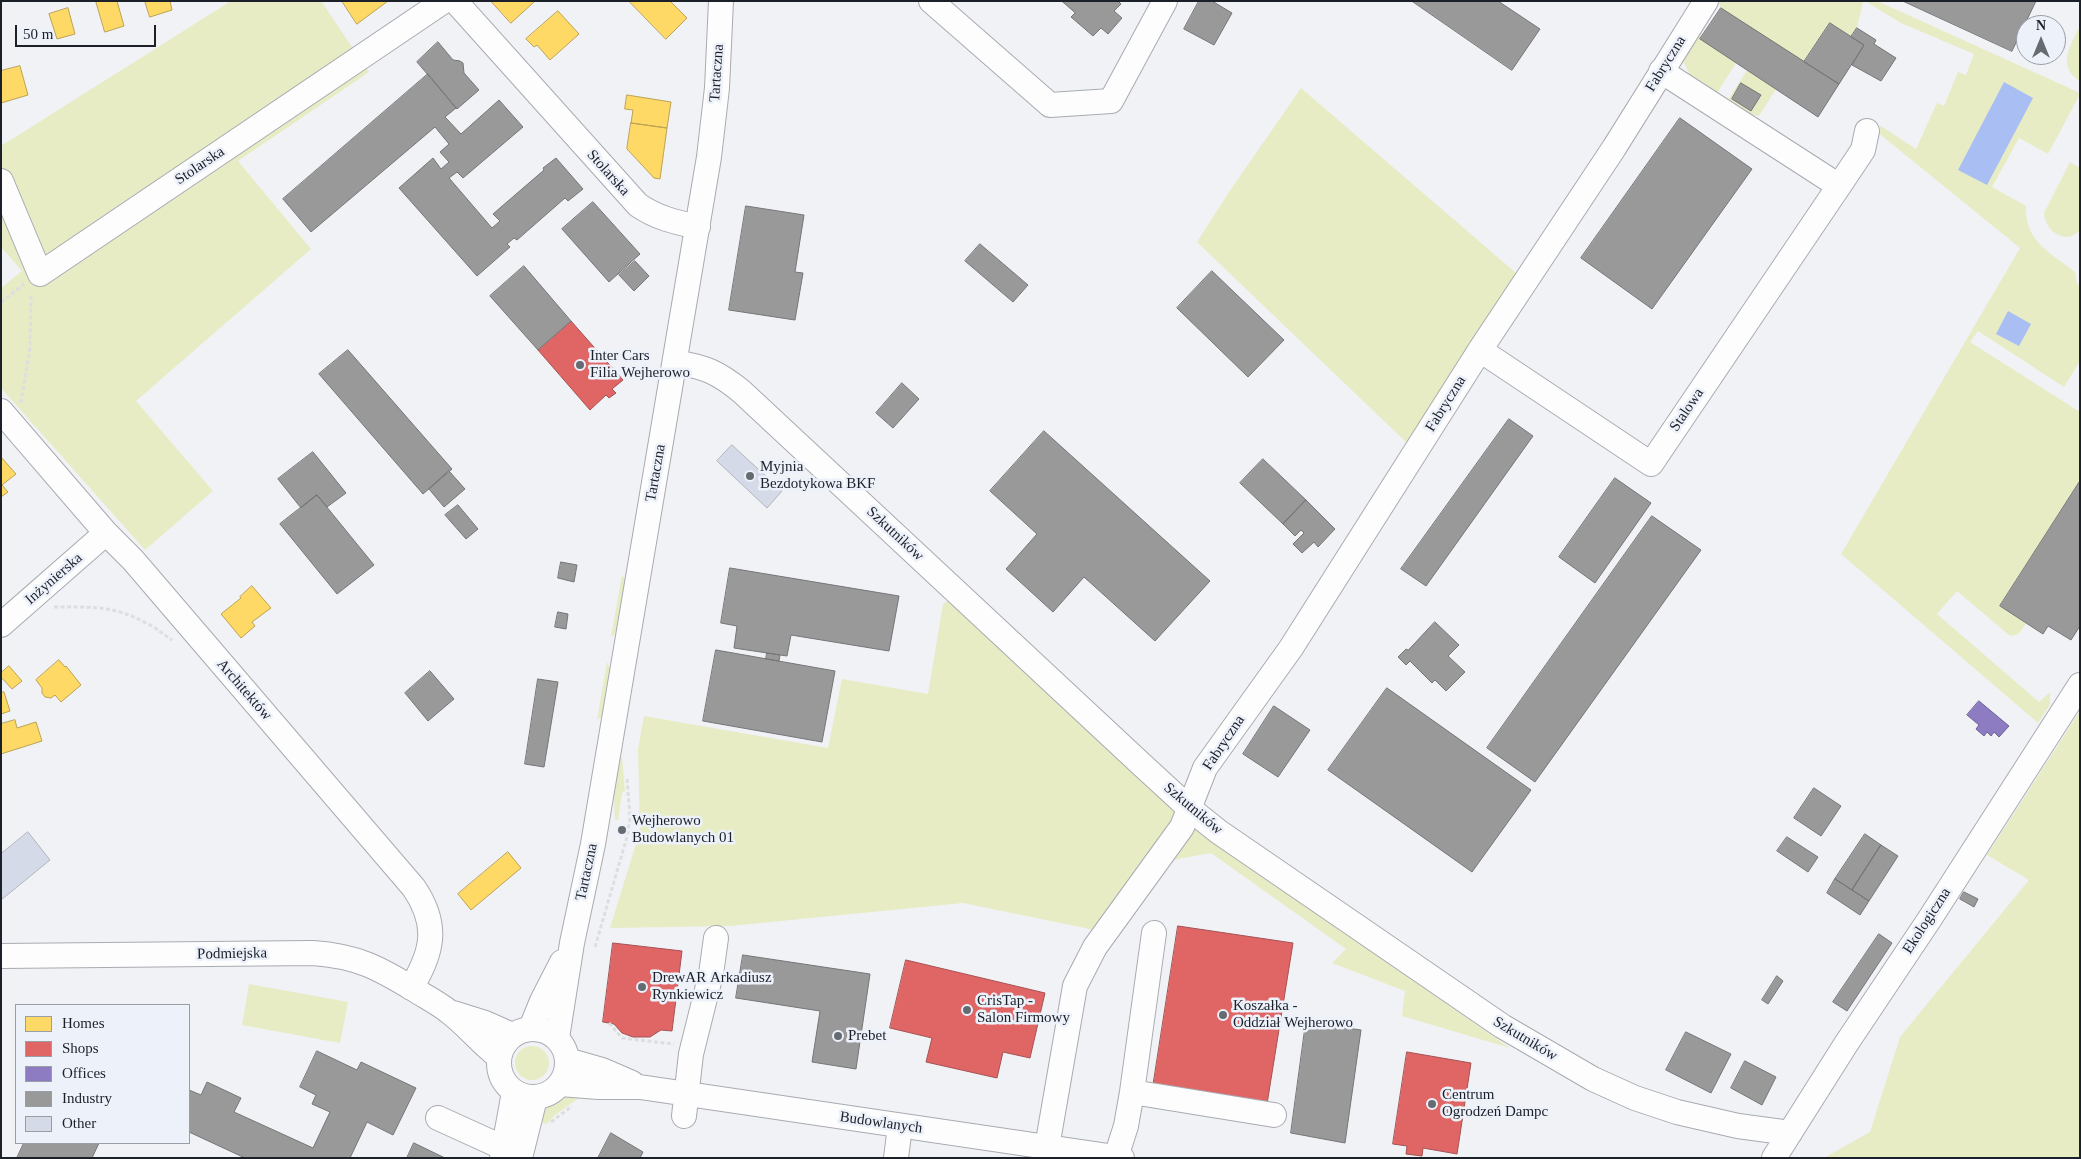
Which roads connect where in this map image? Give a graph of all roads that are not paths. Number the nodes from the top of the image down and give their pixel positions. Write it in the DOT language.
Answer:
graph roads {
  1 [pos="444,1"];
  2 [pos="455,1"];
  3 [pos="721,1"];
  4 [pos="931,1"];
  5 [pos="1165,1"];
  6 [pos="1706,1"];
  7 [pos="1661,71"];
  8 [pos="1867,131"];
  9 [pos="1,182"];
  10 [pos="1838,186"];
  11 [pos="698,227"];
  12 [pos="1480,350"];
  13 [pos="675,362"];
  14 [pos="8,418"];
  15 [pos="106,532"];
  16 [pos="1,626"];
  17 [pos="2080,685"];
  18 [pos="1190,809"];
  19 [pos="1154,933"];
  20 [pos="716,938"];
  21 [pos="572,942"];
  22 [pos="1,956"];
  23 [pos="411,988"];
  24 [pos="448,1011"];
  25 [pos="522,1032"];
  26 [pos="557,1038"];
  27 [pos="498,1057"];
  28 [pos="567,1060"];
  29 [pos="560,1084"];
  30 [pos="640,1087"];
  31 [pos="1132,1092"];
  32 [pos="524,1095"];
  33 [pos="685,1105"];
  34 [pos="1274,1115"];
  35 [pos="438,1118"];
  36 [pos="900,1126"];
  37 [pos="1790,1133"];
  38 [pos="1047,1147"];
  39 [pos="509,1154"];
  40 [pos="1119,1157"];
  41 [pos="896,1158"];
  42 [pos="1774,1158"];
  1 -- 9 [label="street, Stolarska"];
  2 -- 11 [label="street, Stolarska"];
  3 -- 11 [label="street, Tartaczna"];
  4 -- 5 [label="street"];
  6 -- 7 [label="street, Fabryczna"];
  7 -- 10 [label="street"];
  7 -- 12 [label="street, Fabryczna"];
  8 -- 10 [label="street, Stalowa"];
  10 -- 12 [label="street, Stalowa"];
  11 -- 13 [label="street, Tartaczna"];
  12 -- 18 [label="street, Fabryczna"];
  13 -- 18 [label="street, Szkutników"];
  13 -- 21 [label="street, Tartaczna"];
  14 -- 15 [label="street, Architektów"];
  15 -- 16 [label="street, Inżynierska"];
  15 -- 23 [label="street, Architektów"];
  17 -- 37 [label="street, Ekologiczna"];
  18 -- 37 [label="street, Szkutników"];
  18 -- 38 [label="street, Fabryczna"];
  19 -- 31 [label="street"];
  20 -- 33 [label="street"];
  21 -- 25 [label="street, Tartaczna"];
  21 -- 26 [label="street, Tartaczna"];
  22 -- 23 [label="street, Podmiejska"];
  23 -- 24 [label="street, Podmiejska"];
  24 -- 25 [label="street, Podmiejska"];
  24 -- 27 [label="street, Podmiejska"];
  25 -- 26 [label="street"];
  25 -- 27 [label="street"];
  26 -- 28 [label="street"];
  27 -- 32 [label="street"];
  28 -- 29 [label="street"];
  28 -- 30 [label="street, Budowlanych"];
  29 -- 30 [label="street, Budowlanych"];
  29 -- 32 [label="street"];
  30 -- 33 [label="street, Budowlanych"];
  31 -- 34 [label="street"];
  31 -- 40 [label="street"];
  32 -- 39 [label="street"];
  33 -- 36 [label="street, Budowlanych"];
  35 -- 39 [label="street"];
  36 -- 38 [label="street, Budowlanych"];
  36 -- 41 [label="street"];
  37 -- 42 [label="street, Ekologiczna"];
  38 -- 40 [label="street, Budowlanych"];
}
